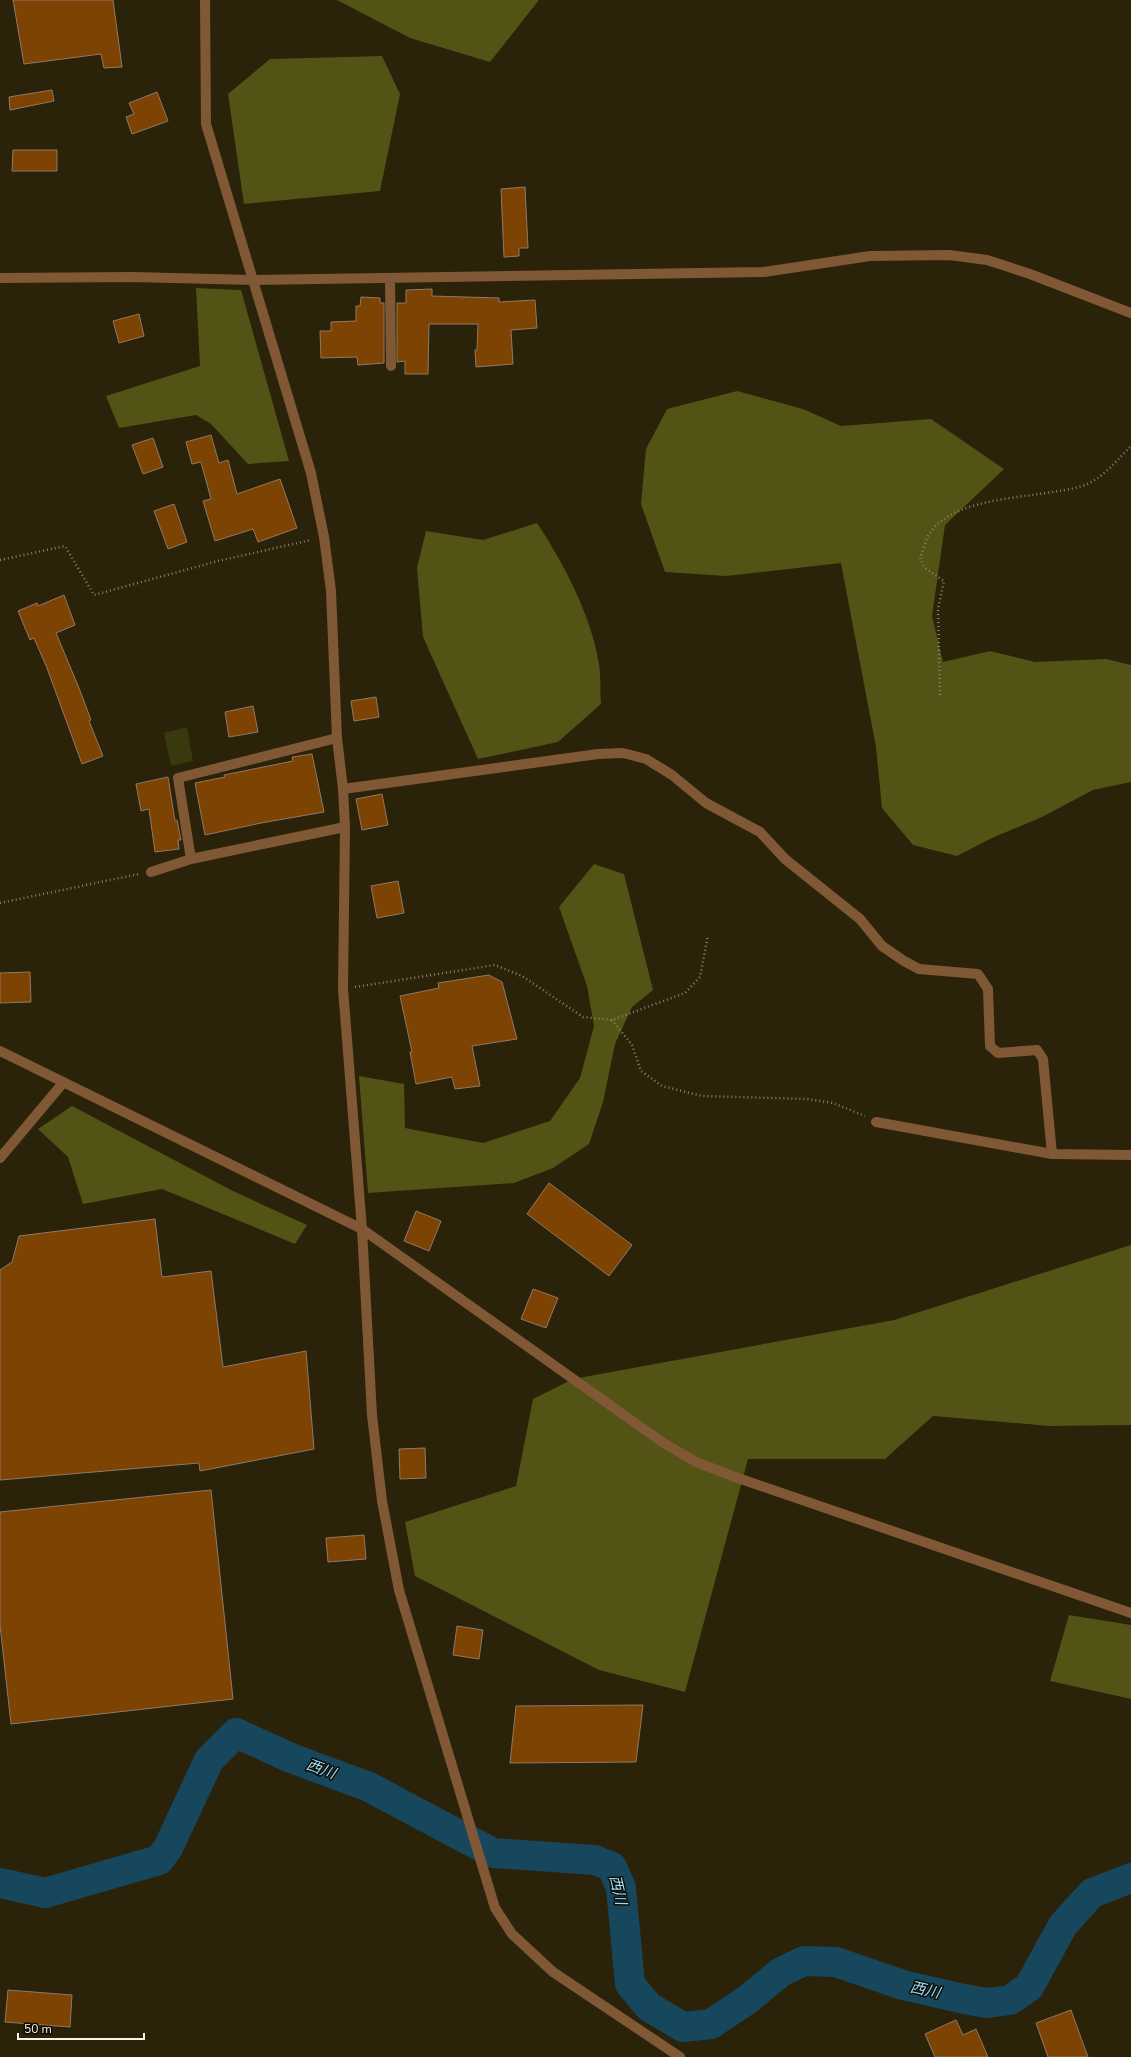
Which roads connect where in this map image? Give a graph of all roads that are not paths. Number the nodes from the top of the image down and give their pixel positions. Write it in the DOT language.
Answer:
graph roads {
  1 [pos="205,0"];
  2 [pos="0,278"];
  3 [pos="390,278"];
  4 [pos="253,280"];
  5 [pos="1131,313"];
  6 [pos="391,366"];
  7 [pos="336,738"];
  8 [pos="343,789"];
  9 [pos="345,827"];
  10 [pos="192,859"];
  11 [pos="151,872"];
  12 [pos="0,1051"];
  13 [pos="64,1083"];
  14 [pos="876,1122"];
  15 [pos="1052,1154"];
  16 [pos="1131,1155"];
  17 [pos="0,1158"];
  18 [pos="362,1229"];
  19 [pos="1131,1613"];
  20 [pos="680,2057"];
  1 -- 4 [label="street"];
  2 -- 4 [label="street"];
  3 -- 4 [label="street"];
  3 -- 5 [label="street"];
  3 -- 6 [label="street"];
  4 -- 7 [label="street"];
  7 -- 8 [label="street"];
  7 -- 10 [label="street"];
  8 -- 9 [label="street"];
  8 -- 15 [label="street"];
  9 -- 10 [label="street"];
  9 -- 18 [label="street"];
  10 -- 11 [label="street"];
  12 -- 13 [label="street"];
  13 -- 17 [label="street"];
  13 -- 18 [label="street"];
  14 -- 15 [label="street"];
  15 -- 16 [label="street"];
  18 -- 19 [label="street"];
  18 -- 20 [label="street"];
}
